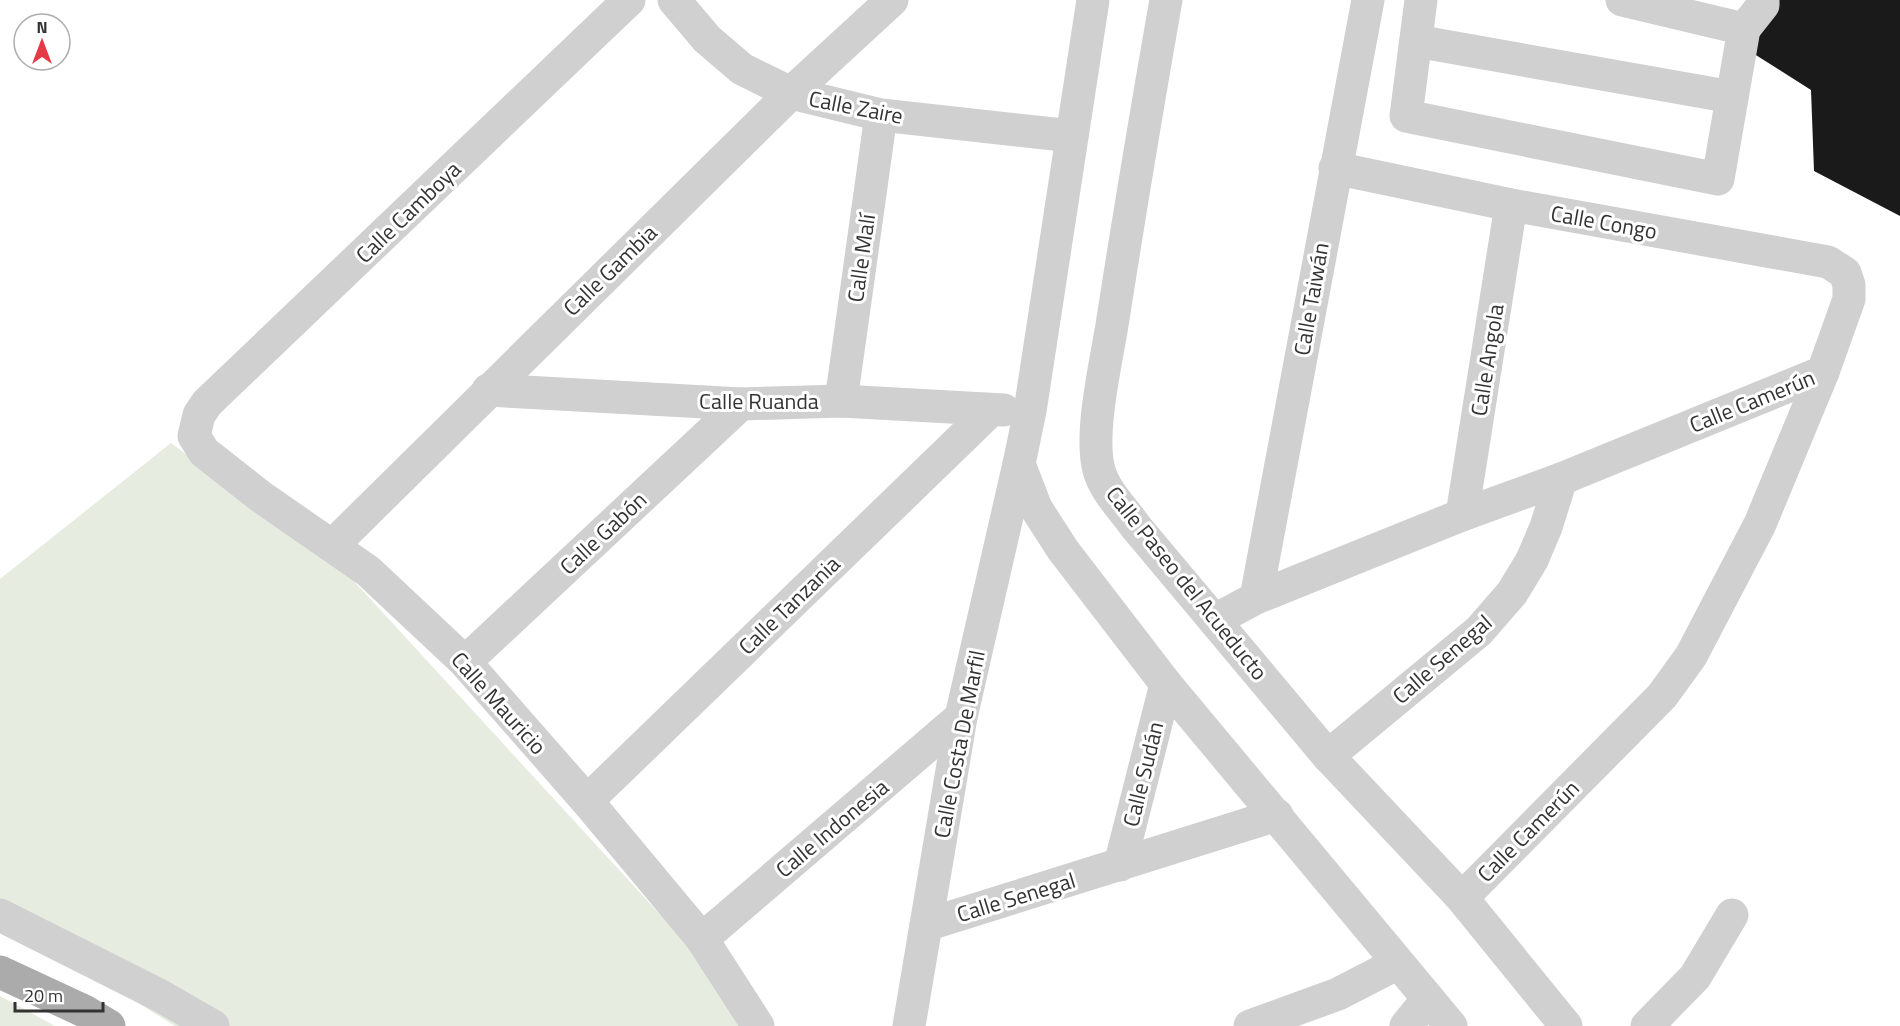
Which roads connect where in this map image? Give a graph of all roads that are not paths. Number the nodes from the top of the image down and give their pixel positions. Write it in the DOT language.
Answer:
graph roads {
  1 [pos="629,0"];
  2 [pos="674,0"];
  3 [pos="892,0"];
  4 [pos="1094,0"];
  5 [pos="1166,0"];
  6 [pos="1368,0"];
  7 [pos="1421,0"];
  8 [pos="1622,0"];
  9 [pos="1763,0"];
  10 [pos="1744,28"];
  11 [pos="1416,41"];
  12 [pos="791,93"];
  13 [pos="1732,97"];
  14 [pos="881,115"];
  15 [pos="1072,136"];
  16 [pos="1335,168"];
  17 [pos="1511,205"];
  18 [pos="1823,372"];
  19 [pos="488,390"];
  20 [pos="841,400"];
  21 [pos="741,404"];
  22 [pos="991,410"];
  23 [pos="1030,411"];
  24 [pos="194,429"];
  25 [pos="1019,464"];
  26 [pos="1561,479"];
  27 [pos="1462,515"];
  28 [pos="333,545"];
  29 [pos="1256,598"];
  30 [pos="1215,620"];
  31 [pos="465,662"];
  32 [pos="1166,684"];
  33 [pos="962,717"];
  34 [pos="1328,756"];
  35 [pos="587,801"];
  36 [pos="1276,815"];
  37 [pos="1120,865"];
  38 [pos="1462,898"];
  39 [pos="0,915"];
  40 [pos="1732,915"];
  41 [pos="926,925"];
  42 [pos="702,939"];
  43 [pos="1398,963"];
  44 [pos="0,972"];
  45 [pos="1428,999"];
  46 [pos="109,1026"];
  47 [pos="213,1026"];
  48 [pos="758,1026"];
  49 [pos="909,1026"];
  50 [pos="1250,1026"];
  51 [pos="1406,1026"];
  52 [pos="1451,1026"];
  53 [pos="1566,1026"];
  54 [pos="1647,1026"];
  1 -- 24 [label="street, Calle Camboya"];
  2 -- 12 [label="street, Calle Zaire"];
  3 -- 12 [label="street, Calle Gambia"];
  4 -- 15 [label="street"];
  5 -- 30 [label="street, Calle Paseo del Acueducto"];
  6 -- 16 [label="street, Calle Taiwán"];
  7 -- 11 [label="street"];
  8 -- 10 [label="street"];
  9 -- 10 [label="street"];
  10 -- 13 [label="street"];
  11 -- 13 [label="street"];
  11 -- 13 [label="street"];
  12 -- 14 [label="street, Calle Zaire"];
  12 -- 19 [label="street, Calle Gambia"];
  14 -- 15 [label="street, Calle Zaire"];
  14 -- 20 [label="street, Calle Malí"];
  15 -- 23 [label="street"];
  16 -- 17 [label="street, Calle Congo"];
  16 -- 29 [label="street, Calle Taiwán"];
  17 -- 18 [label="street, Calle Congo"];
  17 -- 27 [label="street, Calle Angola"];
  18 -- 26 [label="street, Calle Camerún"];
  18 -- 38 [label="street, Calle Camerún"];
  19 -- 21 [label="street, Calle Ruanda"];
  19 -- 28 [label="street, Calle Gambia"];
  20 -- 21 [label="street, Calle Ruanda"];
  20 -- 22 [label="street, Calle Ruanda"];
  21 -- 31 [label="street, Calle Gabón"];
  22 -- 23 [label="street, Calle Ruanda"];
  22 -- 35 [label="street, Calle Tanzania"];
  23 -- 25 [label="street"];
  24 -- 28 [label="street, Calle Mauricio"];
  25 -- 32 [label="street"];
  25 -- 33 [label="street, Calle Costa De Marfil"];
  26 -- 27 [label="street, Calle Camerún"];
  26 -- 34 [label="street, Calle Senegal"];
  27 -- 29 [label="street, Calle Camerún"];
  28 -- 31 [label="street, Calle Mauricio"];
  29 -- 30 [label="street, Calle Camerún"];
  30 -- 34 [label="street, Calle Paseo del Acueducto"];
  31 -- 35 [label="street, Calle Mauricio"];
  32 -- 36 [label="street"];
  32 -- 37 [label="street, Calle Sudán"];
  33 -- 41 [label="street, Calle Costa De Marfil"];
  33 -- 42 [label="street, Calle Indonesia"];
  34 -- 38 [label="street, Calle Paseo del Acueducto"];
  35 -- 42 [label="street, Calle Mauricio"];
  36 -- 37 [label="street, Calle Senegal"];
  36 -- 43 [label="street"];
  37 -- 41 [label="street, Calle Senegal"];
  38 -- 53 [label="street, Calle Paseo del Acueducto"];
  39 -- 47 [label="street"];
  40 -- 54 [label="street"];
  41 -- 49 [label="street, Calle Costa De Marfil"];
  42 -- 48 [label="street, Calle Mauricio"];
  43 -- 45 [label="street"];
  43 -- 50 [label="street"];
  44 -- 46 [label="main road"];
  45 -- 51 [label="street"];
  45 -- 52 [label="street"];
}
